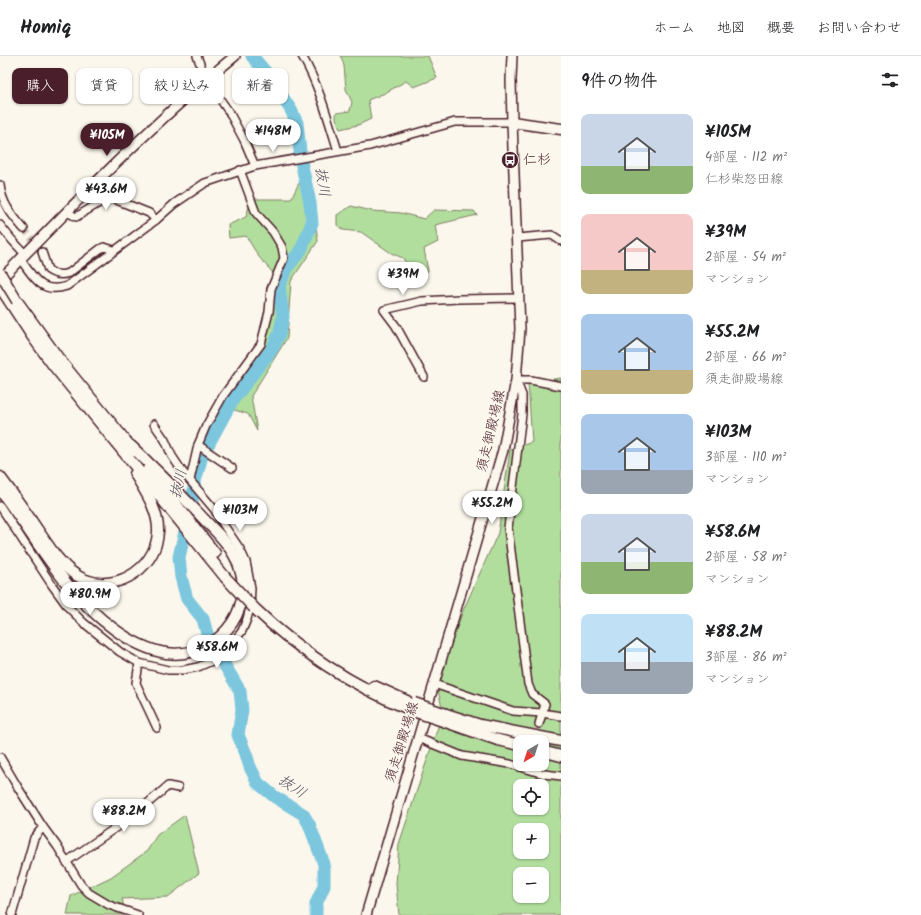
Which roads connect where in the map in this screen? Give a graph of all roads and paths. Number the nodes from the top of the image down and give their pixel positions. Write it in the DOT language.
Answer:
graph roads {
  1 [pos="196,56"];
  2 [pos="235,56"];
  3 [pos="302,56"];
  4 [pos="512,56"];
  5 [pos="201,68"];
  6 [pos="220,68"];
  7 [pos="179,104"];
  8 [pos="223,104"];
  9 [pos="512,122"];
  10 [pos="561,129"];
  11 [pos="338,151"];
  12 [pos="255,166"];
  13 [pos="240,170"];
  14 [pos="0,185"];
  15 [pos="1,198"];
  16 [pos="67,212"];
  17 [pos="156,220"];
  18 [pos="0,225"];
  19 [pos="24,229"];
  20 [pos="517,238"];
  21 [pos="561,241"];
  22 [pos="114,250"];
  23 [pos="42,252"];
  24 [pos="23,257"];
  25 [pos="0,273"];
  26 [pos="0,280"];
  27 [pos="0,288"];
  28 [pos="520,298"];
  29 [pos="14,303"];
  30 [pos="424,377"];
  31 [pos="516,380"];
  32 [pos="561,386"];
  33 [pos="154,424"];
  34 [pos="200,447"];
  35 [pos="127,449"];
  36 [pos="232,468"];
  37 [pos="0,477"];
  38 [pos="190,480"];
  39 [pos="0,490"];
  40 [pos="168,494"];
  41 [pos="0,506"];
  42 [pos="139,663"];
  43 [pos="434,684"];
  44 [pos="542,713"];
  45 [pos="561,716"];
  46 [pos="444,718"];
  47 [pos="539,724"];
  48 [pos="157,728"];
  49 [pos="513,736"];
  50 [pos="418,738"];
  51 [pos="561,740"];
  52 [pos="513,742"];
  53 [pos="549,744"];
  54 [pos="549,749"];
  55 [pos="561,754"];
  56 [pos="0,757"];
  57 [pos="513,764"];
  58 [pos="538,771"];
  59 [pos="561,776"];
  60 [pos="178,788"];
  61 [pos="43,827"];
  62 [pos="66,862"];
  63 [pos="12,915"];
  64 [pos="138,915"];
  65 [pos="366,915"];
  1 -- 5 [label="street"];
  2 -- 6 [label="main road"];
  3 -- 11 [label="street"];
  4 -- 9 [label="main road, 須走御殿場線"];
  7 -- 16 [label="main road"];
  8 -- 12 [label="street"];
  9 -- 10 [label="highway"];
  9 -- 11 [label="street"];
  9 -- 20 [label="main road, 須走御殿場線"];
  11 -- 12 [label="street"];
  12 -- 13 [label="street"];
  13 -- 17 [label="street"];
  13 -- 34 [label="street"];
  14 -- 15 [label="street"];
  15 -- 19 [label="street"];
  16 -- 17 [label="street"];
  16 -- 24 [label="main road"];
  17 -- 22 [label="street"];
  18 -- 24 [label="street"];
  20 -- 21 [label="street"];
  20 -- 28 [label="main road, 須走御殿場線"];
  22 -- 23 [label="street"];
  22 -- 24 [label="street"];
  24 -- 26 [label="main road"];
  25 -- 29 [label="highway, bridge"];
  27 -- 29 [label="highway"];
  28 -- 30 [label="street"];
  28 -- 31 [label="main road, 須走御殿場線"];
  29 -- 35 [label="highway"];
  31 -- 32 [label="street"];
  31 -- 43 [label="main road, 須走御殿場線"];
  31 -- 44 [label="street"];
  33 -- 38 [label="street"];
  34 -- 36 [label="street"];
  34 -- 38 [label="street"];
  35 -- 37 [label="highway"];
  35 -- 40 [label="highway"];
  35 -- 40 [label="highway"];
  38 -- 42 [label="street"];
  39 -- 40 [label="highway"];
  40 -- 46 [label="highway, bridge"];
  41 -- 42 [label="street"];
  42 -- 48 [label="street"];
  43 -- 44 [label="street"];
  43 -- 50 [label="main road, 須走御殿場線"];
  44 -- 45 [label="street"];
  44 -- 47 [label="street"];
  46 -- 49 [label="highway"];
  46 -- 52 [label="highway"];
  50 -- 57 [label="street"];
  50 -- 65 [label="main road, 須走御殿場線"];
  51 -- 53 [label="highway"];
  54 -- 55 [label="highway"];
  56 -- 61 [label="street"];
  58 -- 59 [label="street"];
  60 -- 62 [label="street"];
  61 -- 62 [label="street"];
  61 -- 63 [label="street"];
  62 -- 64 [label="street"];
}
